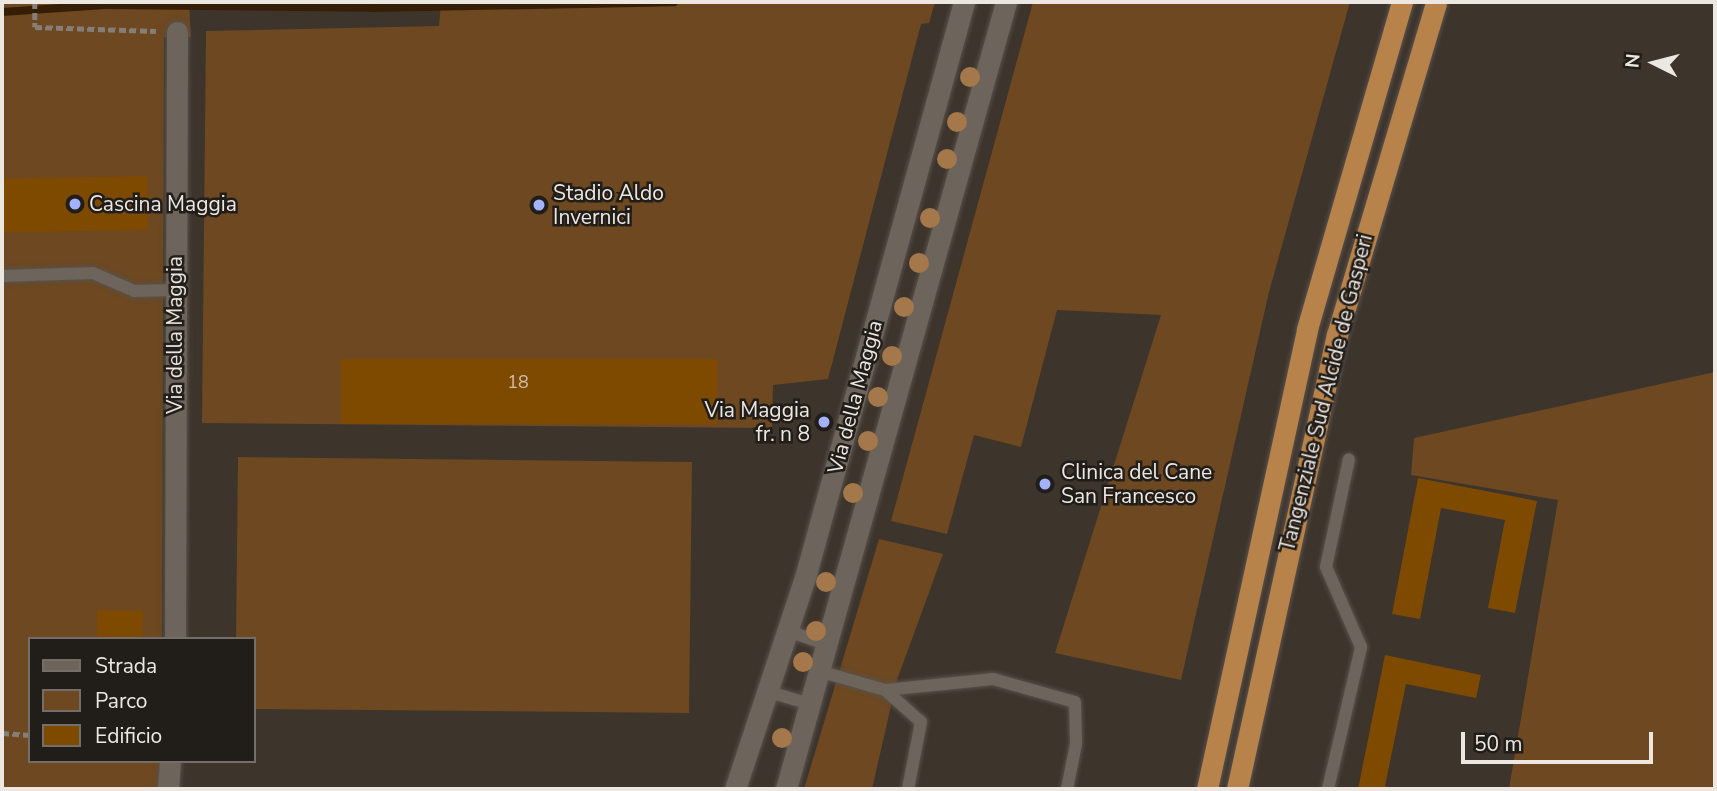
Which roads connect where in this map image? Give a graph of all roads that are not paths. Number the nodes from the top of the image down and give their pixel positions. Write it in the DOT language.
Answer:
graph roads {
  1 [pos="964,2"];
  2 [pos="1006,2"];
  3 [pos="1402,2"];
  4 [pos="1436,2"];
  5 [pos="177,32"];
  6 [pos="2,276"];
  7 [pos="175,290"];
  8 [pos="1349,459"];
  9 [pos="788,631"];
  10 [pos="175,637"];
  11 [pos="826,644"];
  12 [pos="819,671"];
  13 [pos="885,690"];
  14 [pos="769,692"];
  15 [pos="810,704"];
  16 [pos="170,763"];
  17 [pos="168,789"];
  18 [pos="735,789"];
  19 [pos="786,789"];
  20 [pos="908,789"];
  21 [pos="1067,789"];
  22 [pos="1207,789"];
  23 [pos="1237,789"];
  24 [pos="1328,789"];
  1 -- 9 [label="street, Via della Maggia"];
  2 -- 11 [label="street, Via della Maggia"];
  3 -- 22 [label="highway, Tangenziale Sud Alcide de Gasperi"];
  4 -- 23 [label="highway, Tangenziale Sud Alcide de Gasperi"];
  5 -- 7 [label="street, Via della Maggia"];
  6 -- 7 [label="lane"];
  7 -- 10 [label="street, Via della Maggia"];
  8 -- 24 [label="lane"];
  9 -- 11 [label="lane"];
  9 -- 14 [label="street, Via della Maggia"];
  11 -- 12 [label="street, Via della Maggia"];
  12 -- 13 [label="lane"];
  12 -- 15 [label="street, Via della Maggia"];
  13 -- 20 [label="lane"];
  13 -- 21 [label="lane"];
  14 -- 15 [label="lane"];
  14 -- 18 [label="street, Via della Maggia"];
  15 -- 19 [label="street, Via della Maggia"];
  16 -- 17 [label="street"];
}
